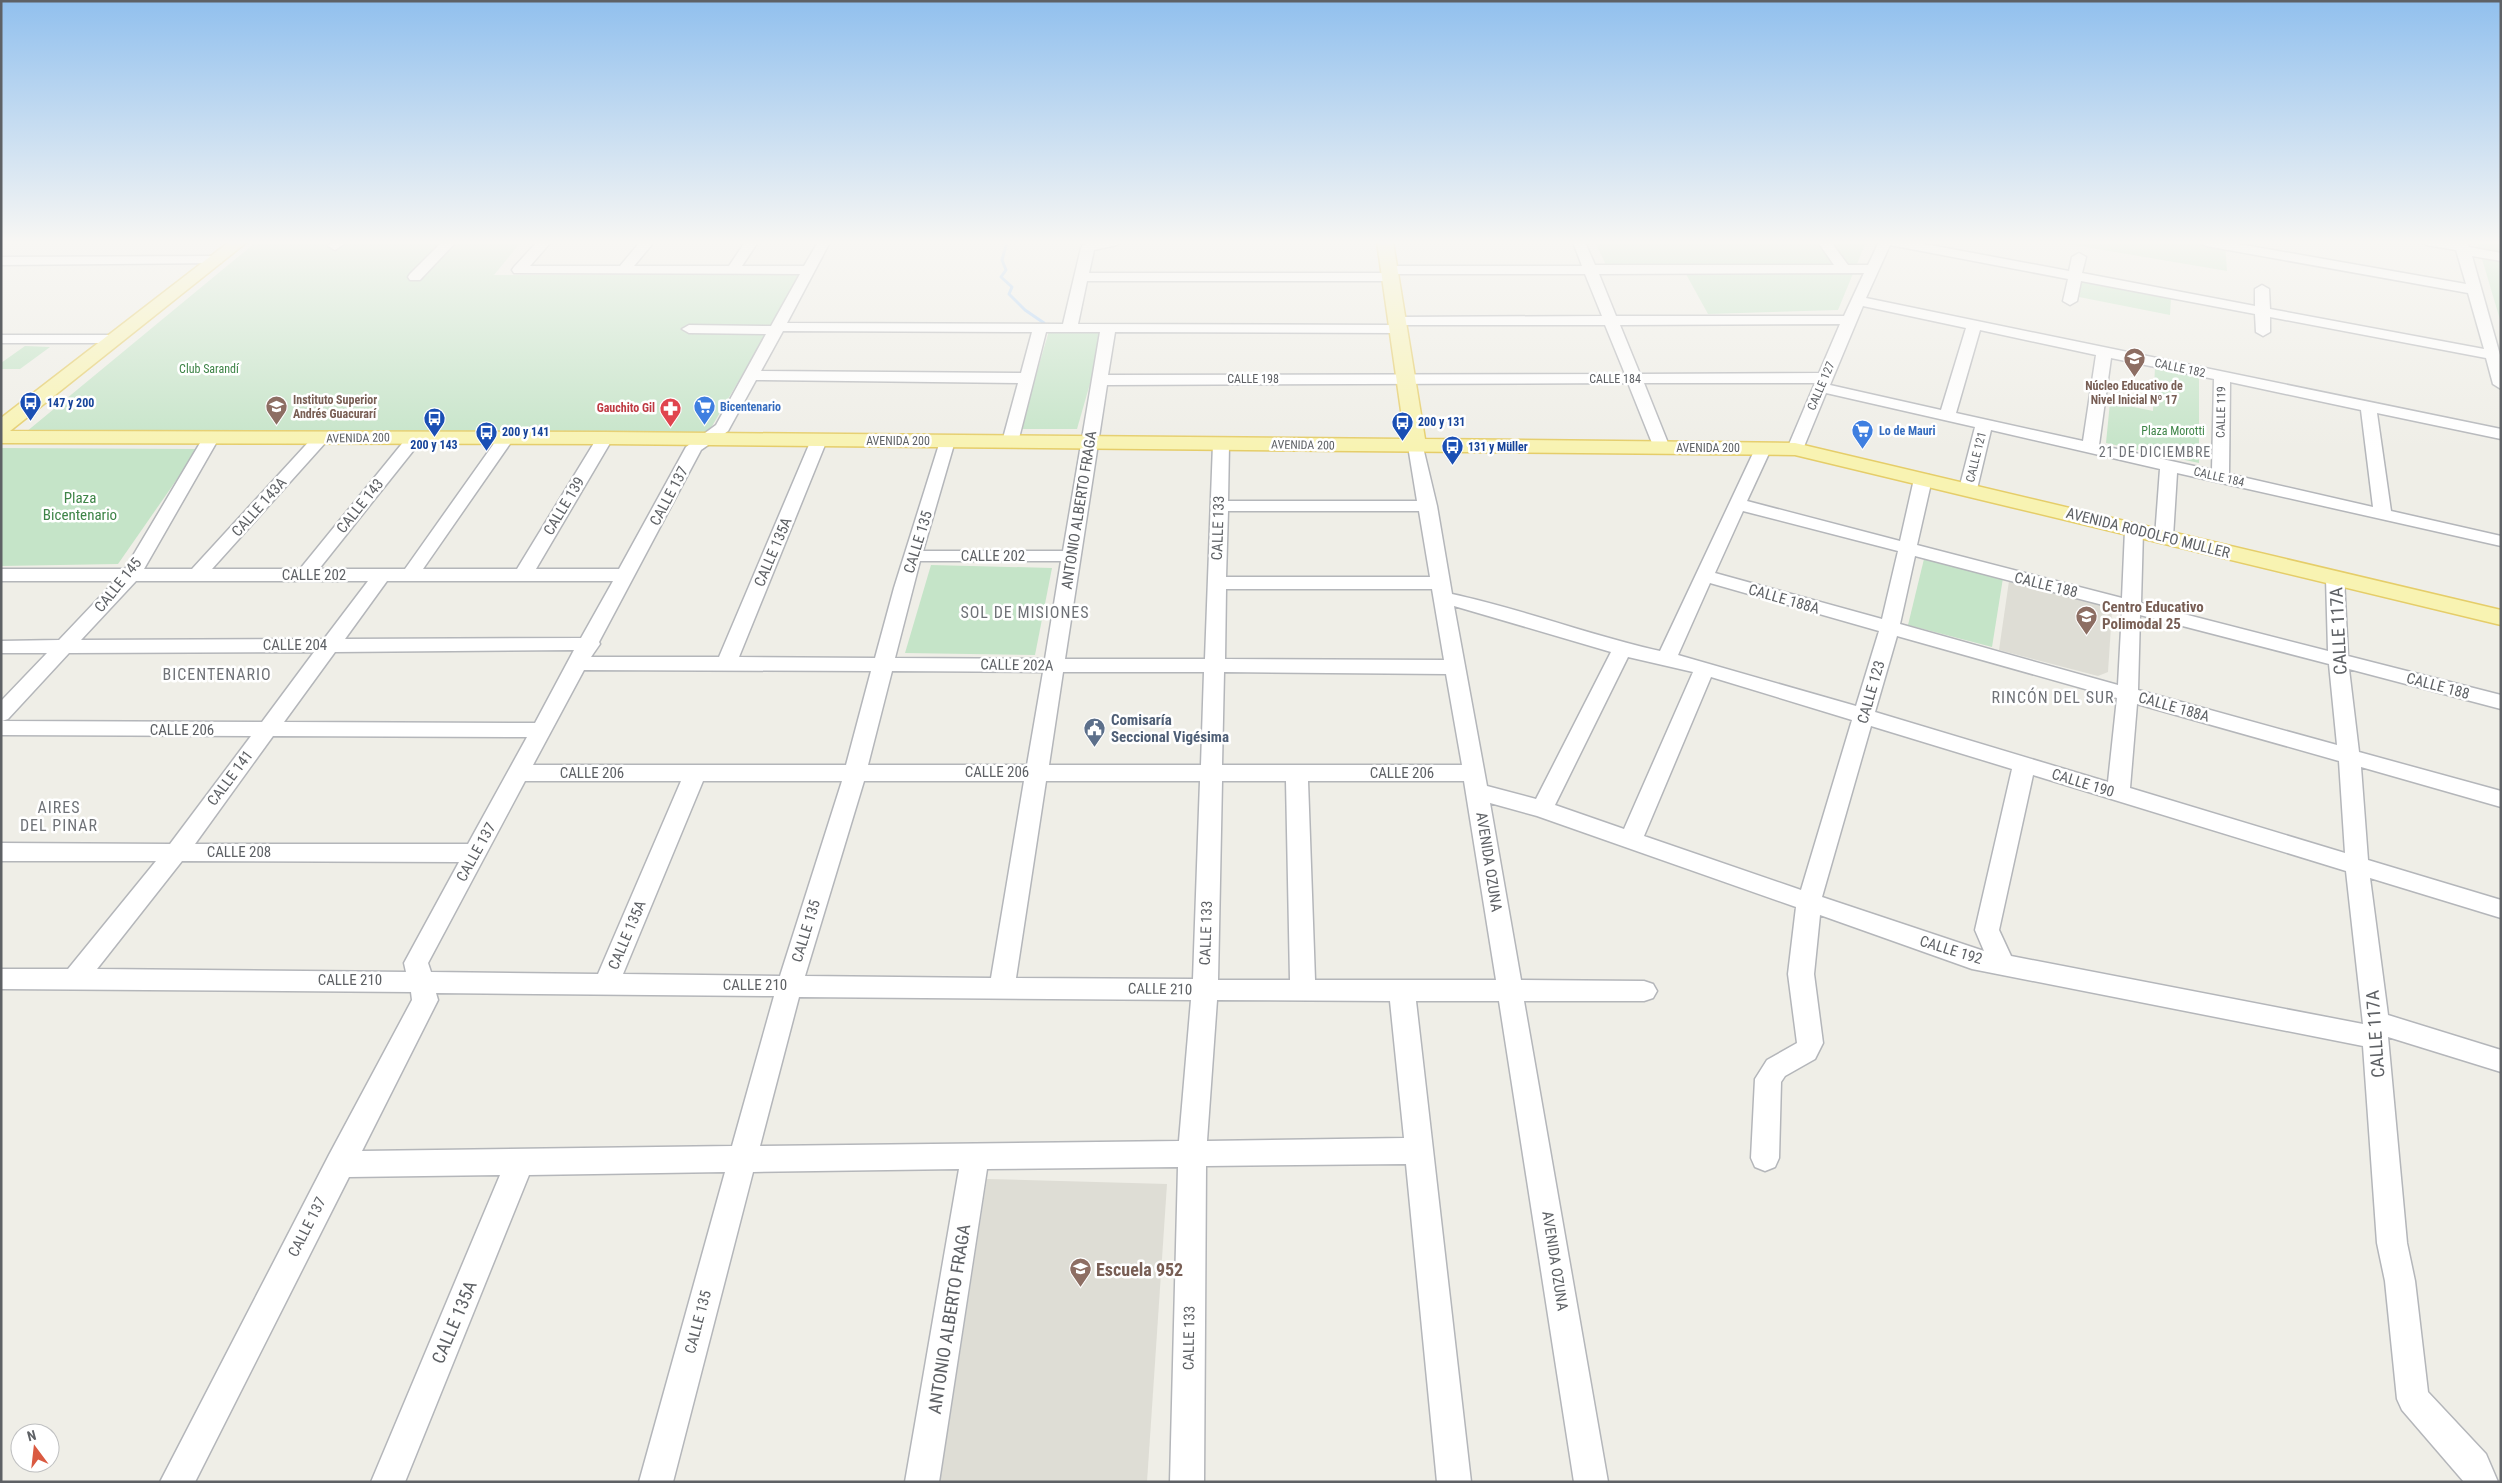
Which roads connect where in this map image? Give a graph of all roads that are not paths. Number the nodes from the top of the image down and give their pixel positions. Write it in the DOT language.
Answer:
graph roads {
  1 [pos="151,311"];
  2 [pos="787,311"];
  3 [pos="1073,311"];
  4 [pos="1395,311"];
  5 [pos="1607,311"];
  6 [pos="1854,311"];
  7 [pos="1908,311"];
  8 [pos="2259,311"];
  9 [pos="2481,311"];
  10 [pos="2263,312"];
  11 [pos="1849,320"];
  12 [pos="1611,321"];
  13 [pos="1397,325"];
  14 [pos="1974,325"];
  15 [pos="778,328"];
  16 [pos="689,329"];
  17 [pos="1040,329"];
  18 [pos="1069,329"];
  19 [pos="1108,329"];
  20 [pos="2263,332"];
  21 [pos="1,339"];
  22 [pos="116,339"];
  23 [pos="2104,352"];
  24 [pos="2493,355"];
  25 [pos="751,375"];
  26 [pos="2222,376"];
  27 [pos="1027,378"];
  28 [pos="1405,379"];
  29 [pos="1634,379"];
  30 [pos="1100,380"];
  31 [pos="1822,383"];
  32 [pos="2501,384"];
  33 [pos="2368,406"];
  34 [pos="1947,416"];
  35 [pos="1984,424"];
  36 [pos="1,428"];
  37 [pos="2501,434"];
  38 [pos="1,437"];
  39 [pos="211,438"];
  40 [pos="415,438"];
  41 [pos="506,438"];
  42 [pos="605,438"];
  43 [pos="320,439"];
  44 [pos="707,439"];
  45 [pos="819,440"];
  46 [pos="948,441"];
  47 [pos="1010,442"];
  48 [pos="1090,443"];
  49 [pos="1221,444"];
  50 [pos="1416,446"];
  51 [pos="1662,448"];
  52 [pos="1763,448"];
  53 [pos="2090,448"];
  54 [pos="1795,449"];
  55 [pos="2169,466"];
  56 [pos="2220,478"];
  57 [pos="1923,479"];
  58 [pos="1968,490"];
  59 [pos="1737,504"];
  60 [pos="1218,506"];
  61 [pos="1428,506"];
  62 [pos="2383,514"];
  63 [pos="2134,530"];
  64 [pos="2164,537"];
  65 [pos="2501,541"];
  66 [pos="1906,548"];
  67 [pos="914,556"];
  68 [pos="1072,556"];
  69 [pos="1,574"];
  70 [pos="131,575"];
  71 [pos="197,575"];
  72 [pos="305,575"];
  73 [pos="382,575"];
  74 [pos="410,575"];
  75 [pos="523,575"];
  76 [pos="626,575"];
  77 [pos="1702,575"];
  78 [pos="2335,578"];
  79 [pos="1216,583"];
  80 [pos="1443,591"];
  81 [pos="2129,606"];
  82 [pos="2501,618"];
  83 [pos="1889,629"];
  84 [pos="590,644"];
  85 [pos="332,645"];
  86 [pos="1,646"];
  87 [pos="66,646"];
  88 [pos="1622,649"];
  89 [pos="1666,659"];
  90 [pos="2338,659"];
  91 [pos="579,663"];
  92 [pos="726,664"];
  93 [pos="884,664"];
  94 [pos="1054,665"];
  95 [pos="1214,665"];
  96 [pos="1456,667"];
  97 [pos="1705,668"];
  98 [pos="2128,694"];
  99 [pos="2501,702"];
  100 [pos="1,714"];
  101 [pos="1864,716"];
  102 [pos="1,728"];
  103 [pos="266,730"];
  104 [pos="543,730"];
  105 [pos="2349,756"];
  106 [pos="2024,765"];
  107 [pos="1037,772"];
  108 [pos="519,773"];
  109 [pos="855,773"];
  110 [pos="1211,773"];
  111 [pos="1297,773"];
  112 [pos="695,774"];
  113 [pos="1476,782"];
  114 [pos="2118,794"];
  115 [pos="2501,799"];
  116 [pos="1542,809"];
  117 [pos="1631,840"];
  118 [pos="1,852"];
  119 [pos="176,852"];
  120 [pos="476,852"];
  121 [pos="2357,866"];
  122 [pos="1809,902"];
  123 [pos="2501,909"];
  124 [pos="2002,964"];
  125 [pos="1,979"];
  126 [pos="76,979"];
  127 [pos="420,981"];
  128 [pos="606,985"];
  129 [pos="789,986"];
  130 [pos="1002,987"];
  131 [pos="1509,989"];
  132 [pos="1205,990"];
  133 [pos="1303,990"];
  134 [pos="1402,991"];
  135 [pos="1644,991"];
  136 [pos="2376,1030"];
  137 [pos="2501,1061"];
  138 [pos="1418,1151"];
  139 [pos="1192,1154"];
  140 [pos="975,1156"];
  141 [pos="1765,1158"];
  142 [pos="741,1160"];
  143 [pos="520,1162"];
  144 [pos="339,1164"];
  145 [pos="2478,1474"];
  146 [pos="177,1482"];
  147 [pos="388,1482"];
  148 [pos="656,1482"];
  149 [pos="922,1482"];
  150 [pos="1187,1482"];
  151 [pos="1454,1482"];
  152 [pos="1592,1482"];
  1 -- 22 [label="main road"];
  2 -- 15 [label="street, CALLE 137"];
  3 -- 18 [label="street"];
  4 -- 13 [label="main road, AVENIDA OZUNA"];
  5 -- 12 [label="street"];
  6 -- 11 [label="street, CALLE 127"];
  7 -- 14 [label="street, CALLE 182"];
  8 -- 10 [label="street"];
  9 -- 24 [label="street"];
  10 -- 20 [label="street"];
  10 -- 24 [label="street"];
  11 -- 12 [label="street"];
  11 -- 31 [label="street, CALLE 127"];
  12 -- 13 [label="street"];
  12 -- 29 [label="street"];
  13 -- 19 [label="street"];
  13 -- 28 [label="main road, AVENIDA OZUNA"];
  14 -- 23 [label="street, CALLE 182"];
  14 -- 34 [label="street"];
  15 -- 16 [label="street"];
  15 -- 17 [label="street"];
  15 -- 25 [label="street, CALLE 137"];
  17 -- 18 [label="street"];
  17 -- 27 [label="street"];
  18 -- 19 [label="street"];
  19 -- 30 [label="street, ANTONIO ALBERTO FRAGA"];
  21 -- 22 [label="street"];
  22 -- 36 [label="main road"];
  23 -- 26 [label="street, CALLE 182"];
  23 -- 53 [label="street"];
  24 -- 32 [label="street"];
  25 -- 27 [label="street"];
  25 -- 44 [label="street, CALLE 137"];
  26 -- 33 [label="street, CALLE 182"];
  26 -- 56 [label="street, CALLE 119"];
  27 -- 47 [label="street"];
  28 -- 29 [label="street, CALLE 184"];
  28 -- 30 [label="street, CALLE 198"];
  28 -- 50 [label="main road, AVENIDA OZUNA"];
  29 -- 31 [label="street, CALLE 184"];
  29 -- 51 [label="street"];
  30 -- 48 [label="street, ANTONIO ALBERTO FRAGA"];
  31 -- 34 [label="street, CALLE 184"];
  31 -- 54 [label="street, CALLE 127"];
  33 -- 37 [label="street, CALLE 182"];
  33 -- 62 [label="street"];
  34 -- 35 [label="street, CALLE 184"];
  35 -- 53 [label="street, CALLE 184"];
  35 -- 58 [label="street, CALLE 121"];
  38 -- 39 [label="main road, AVENIDA 200"];
  39 -- 43 [label="main road, AVENIDA 200"];
  39 -- 70 [label="street, CALLE 145"];
  40 -- 41 [label="main road, AVENIDA 200"];
  40 -- 43 [label="main road, AVENIDA 200"];
  40 -- 72 [label="street, CALLE 143"];
  41 -- 42 [label="main road, AVENIDA 200"];
  41 -- 74 [label="street"];
  42 -- 44 [label="main road, AVENIDA 200"];
  42 -- 75 [label="street, CALLE 139"];
  43 -- 71 [label="street, CALLE 143A"];
  44 -- 45 [label="main road, AVENIDA 200"];
  44 -- 76 [label="street, CALLE 137"];
  45 -- 46 [label="main road, AVENIDA 200"];
  45 -- 92 [label="street, CALLE 135A"];
  46 -- 47 [label="main road, AVENIDA 200"];
  46 -- 67 [label="street, CALLE 135"];
  47 -- 48 [label="main road, AVENIDA 200"];
  48 -- 49 [label="main road, AVENIDA 200"];
  48 -- 68 [label="street, ANTONIO ALBERTO FRAGA"];
  49 -- 50 [label="main road, AVENIDA 200"];
  49 -- 60 [label="street, CALLE 133"];
  50 -- 51 [label="main road, AVENIDA 200"];
  50 -- 61 [label="street, AVENIDA OZUNA"];
  51 -- 52 [label="main road, AVENIDA 200"];
  52 -- 54 [label="main road, AVENIDA 200"];
  52 -- 59 [label="street"];
  53 -- 55 [label="street, CALLE 184"];
  54 -- 57 [label="main road, AVENIDA RODOLFO MULLER"];
  55 -- 56 [label="street, CALLE 184"];
  55 -- 64 [label="street"];
  56 -- 62 [label="street, CALLE 184"];
  57 -- 58 [label="main road, AVENIDA RODOLFO MULLER"];
  57 -- 66 [label="street, CALLE 123"];
  58 -- 63 [label="main road, AVENIDA RODOLFO MULLER"];
  59 -- 66 [label="street, CALLE 188"];
  59 -- 77 [label="street"];
  60 -- 61 [label="street"];
  60 -- 79 [label="street, CALLE 133"];
  61 -- 80 [label="street, AVENIDA OZUNA"];
  62 -- 65 [label="street, CALLE 184"];
  63 -- 64 [label="main road, AVENIDA RODOLFO MULLER"];
  63 -- 81 [label="street"];
  64 -- 78 [label="main road, AVENIDA RODOLFO MULLER"];
  66 -- 81 [label="street, CALLE 188"];
  66 -- 83 [label="street, CALLE 123"];
  67 -- 68 [label="street, CALLE 202"];
  67 -- 93 [label="street, CALLE 135"];
  68 -- 94 [label="street, ANTONIO ALBERTO FRAGA"];
  69 -- 70 [label="street, CALLE 202"];
  70 -- 71 [label="street, CALLE 202"];
  70 -- 87 [label="street, CALLE 145"];
  71 -- 72 [label="street, CALLE 202"];
  72 -- 73 [label="street, CALLE 202"];
  73 -- 74 [label="street, CALLE 202"];
  73 -- 85 [label="street, CALLE 141"];
  74 -- 75 [label="street, CALLE 202"];
  75 -- 76 [label="street, CALLE 202"];
  76 -- 84 [label="street, CALLE 137"];
  77 -- 83 [label="street, CALLE 188A"];
  77 -- 89 [label="street"];
  78 -- 82 [label="main road, AVENIDA RODOLFO MULLER"];
  78 -- 90 [label="street, CALLE 117A"];
  79 -- 80 [label="street, CALLE 190"];
  79 -- 95 [label="street, CALLE 133"];
  80 -- 88 [label="street, CALLE 190"];
  80 -- 96 [label="street, AVENIDA OZUNA"];
  81 -- 90 [label="street, CALLE 188"];
  81 -- 98 [label="street"];
  83 -- 98 [label="street, CALLE 188A"];
  83 -- 101 [label="street, CALLE 123"];
  84 -- 85 [label="street, CALLE 204"];
  84 -- 91 [label="street, CALLE 137"];
  85 -- 87 [label="street, CALLE 204"];
  85 -- 103 [label="street, CALLE 141"];
  86 -- 87 [label="street, CALLE 204"];
  87 -- 100 [label="street, CALLE 145"];
  88 -- 89 [label="street, CALLE 190"];
  88 -- 116 [label="street"];
  89 -- 97 [label="street, CALLE 190"];
  90 -- 99 [label="street, CALLE 188"];
  90 -- 105 [label="street, CALLE 117A"];
  91 -- 92 [label="street, CALLE 202A"];
  91 -- 104 [label="street, CALLE 137"];
  92 -- 93 [label="street, CALLE 202A"];
  93 -- 94 [label="street, CALLE 202A"];
  93 -- 109 [label="street, CALLE 135"];
  94 -- 95 [label="street, CALLE 202A"];
  94 -- 107 [label="street, ANTONIO ALBERTO FRAGA"];
  95 -- 96 [label="street, CALLE 202A"];
  95 -- 110 [label="street, CALLE 133"];
  96 -- 113 [label="street, AVENIDA OZUNA"];
  97 -- 101 [label="street, CALLE 190"];
  97 -- 117 [label="street"];
  98 -- 105 [label="street, CALLE 188A"];
  98 -- 114 [label="street"];
  101 -- 106 [label="street, CALLE 190"];
  101 -- 122 [label="street, CALLE 123"];
  102 -- 103 [label="street, CALLE 206"];
  103 -- 104 [label="street, CALLE 206"];
  103 -- 119 [label="street, CALLE 141"];
  104 -- 108 [label="street, CALLE 137"];
  105 -- 115 [label="street, CALLE 188A"];
  105 -- 121 [label="street, CALLE 117A"];
  106 -- 114 [label="street, CALLE 190"];
  106 -- 124 [label="street"];
  107 -- 109 [label="street, CALLE 206"];
  107 -- 110 [label="street, CALLE 206"];
  107 -- 130 [label="street, ANTONIO ALBERTO FRAGA"];
  108 -- 112 [label="street, CALLE 206"];
  108 -- 120 [label="street, CALLE 137"];
  109 -- 112 [label="street, CALLE 206"];
  109 -- 129 [label="street, CALLE 135"];
  110 -- 111 [label="street, CALLE 206"];
  110 -- 132 [label="street, CALLE 133"];
  111 -- 113 [label="street, CALLE 206"];
  111 -- 133 [label="street"];
  112 -- 128 [label="street, CALLE 135A"];
  113 -- 116 [label="street, CALLE 206"];
  113 -- 131 [label="street, AVENIDA OZUNA"];
  114 -- 121 [label="street, CALLE 190"];
  116 -- 117 [label="street, CALLE 192"];
  117 -- 122 [label="street, CALLE 192"];
  118 -- 119 [label="street, CALLE 208"];
  119 -- 120 [label="street, CALLE 208"];
  119 -- 126 [label="street, CALLE 141"];
  120 -- 127 [label="street, CALLE 137"];
  121 -- 123 [label="street, CALLE 190"];
  121 -- 136 [label="street, CALLE 117A"];
  122 -- 124 [label="street, CALLE 192"];
  122 -- 141 [label="street, CALLE 123"];
  124 -- 136 [label="street, CALLE 192"];
  125 -- 126 [label="street, CALLE 210"];
  126 -- 127 [label="street, CALLE 210"];
  127 -- 128 [label="street, CALLE 210"];
  127 -- 144 [label="street, CALLE 137"];
  128 -- 129 [label="street, CALLE 210"];
  129 -- 130 [label="street, CALLE 210"];
  129 -- 142 [label="street, CALLE 135"];
  130 -- 132 [label="street, CALLE 210"];
  131 -- 134 [label="street, CALLE 210"];
  131 -- 135 [label="street, CALLE 210"];
  131 -- 152 [label="street, AVENIDA OZUNA"];
  132 -- 133 [label="street, CALLE 210"];
  132 -- 139 [label="street, CALLE 133"];
  133 -- 134 [label="street, CALLE 210"];
  134 -- 138 [label="street"];
  136 -- 137 [label="street, CALLE 192"];
  136 -- 145 [label="street, CALLE 117A"];
  138 -- 139 [label="street"];
  138 -- 151 [label="street"];
  139 -- 140 [label="street"];
  139 -- 150 [label="street, CALLE 133"];
  140 -- 142 [label="street"];
  140 -- 149 [label="street, ANTONIO ALBERTO FRAGA"];
  142 -- 143 [label="street"];
  142 -- 148 [label="street, CALLE 135"];
  143 -- 144 [label="street"];
  143 -- 147 [label="street, CALLE 135A"];
  144 -- 146 [label="street, CALLE 137"];
}
